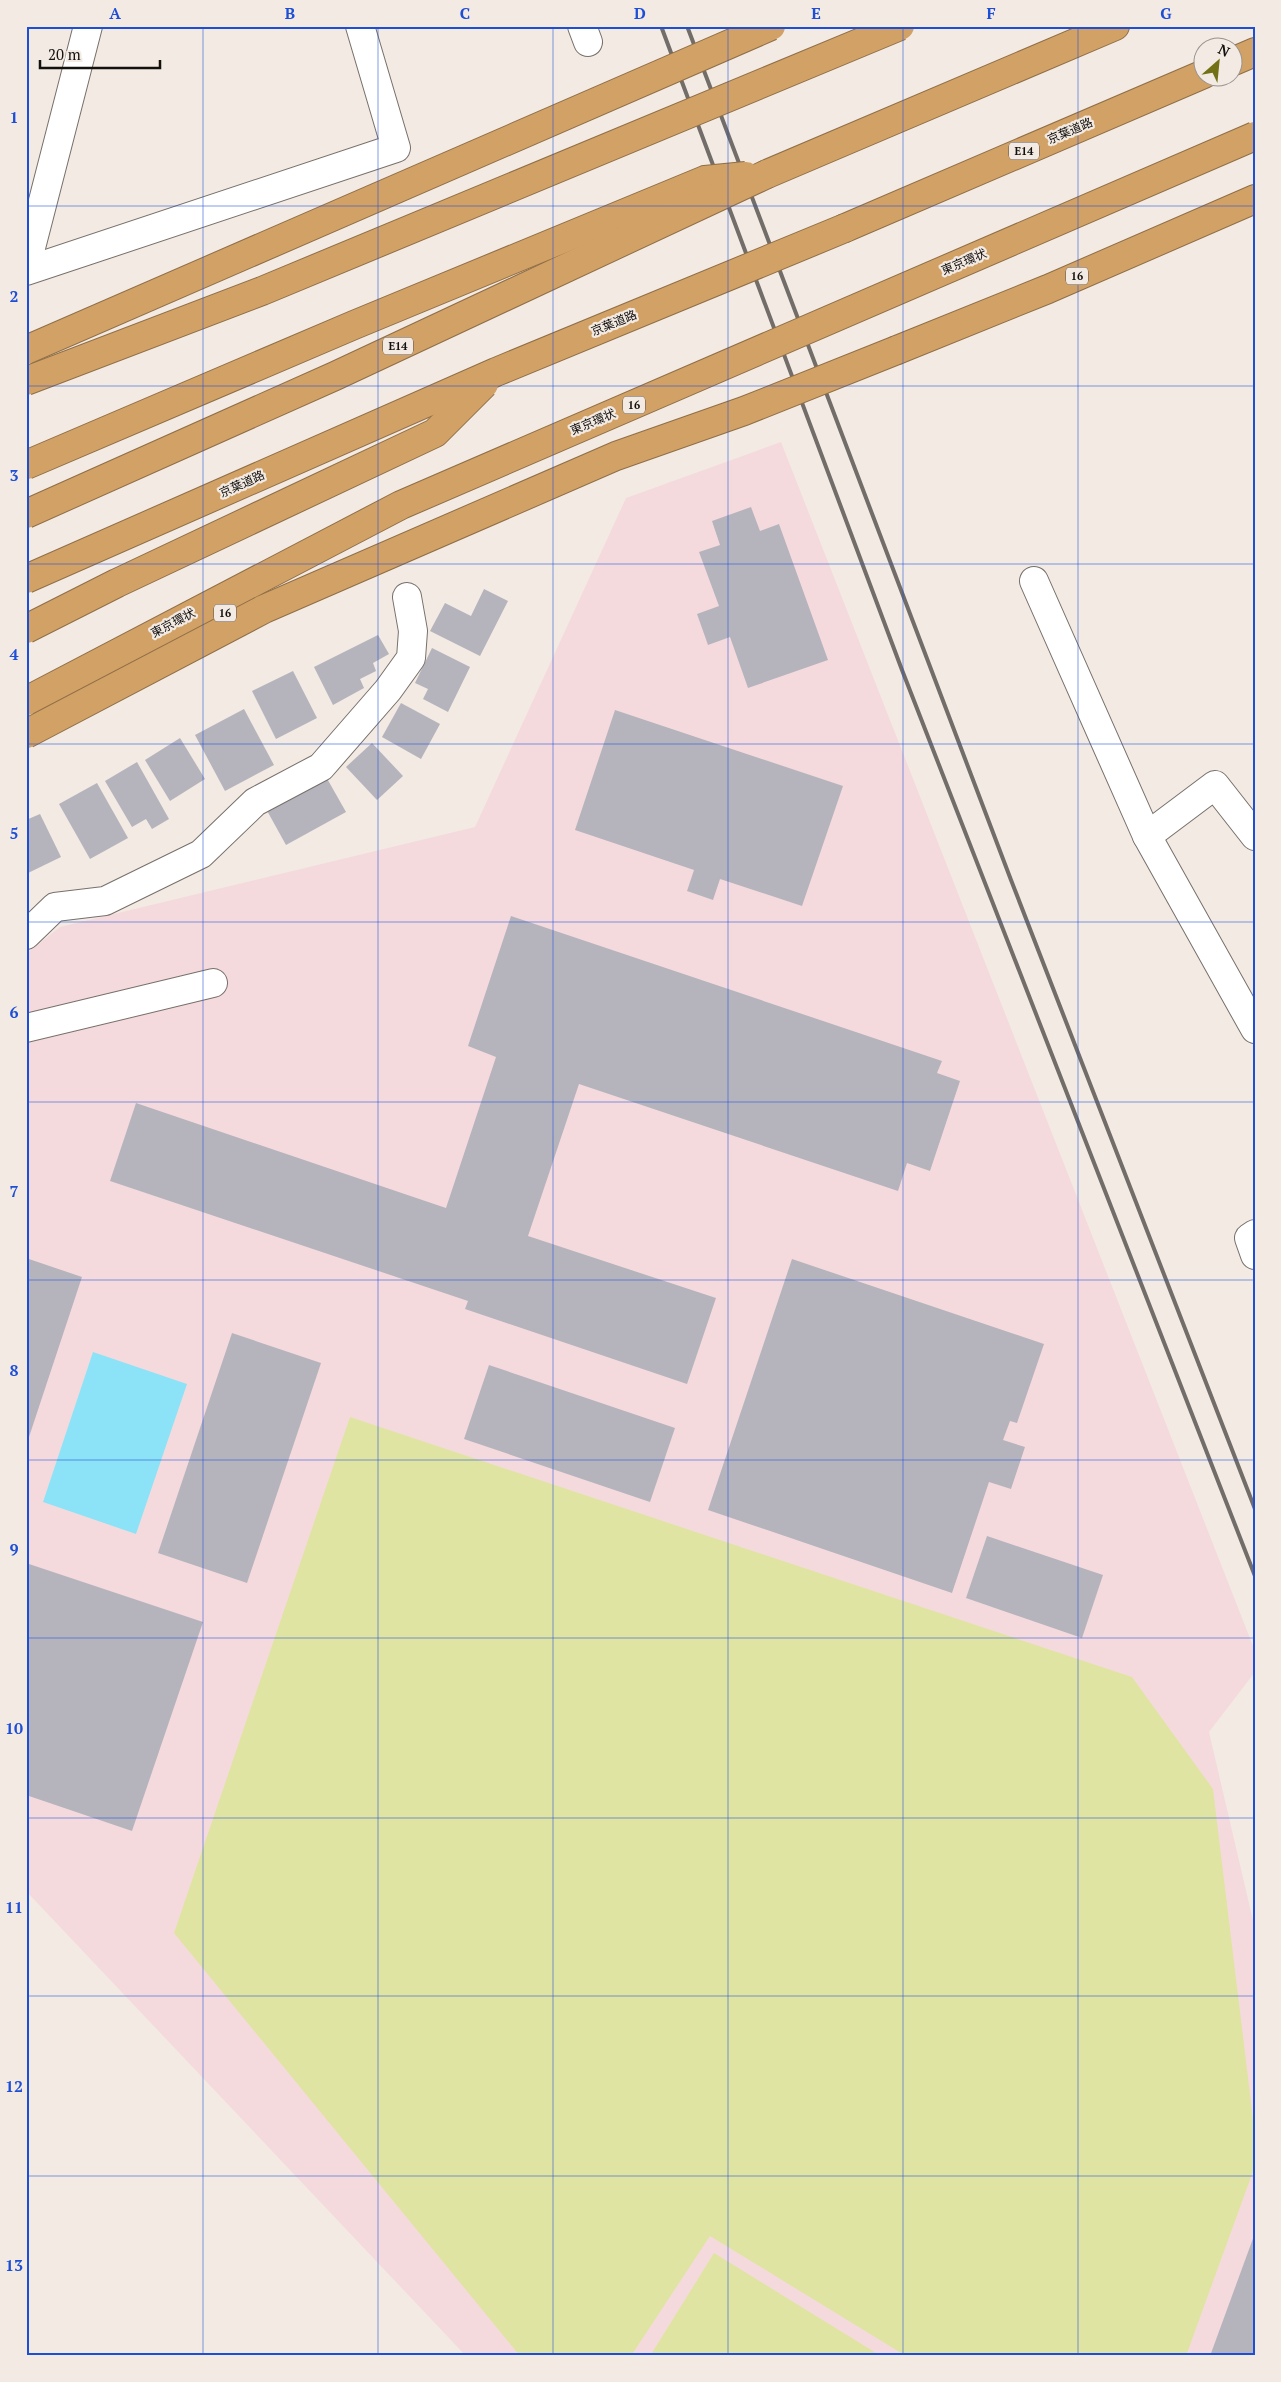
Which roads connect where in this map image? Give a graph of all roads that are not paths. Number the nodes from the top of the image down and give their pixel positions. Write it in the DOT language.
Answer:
graph roads {
  1 [pos="88,26"];
  2 [pos="360,26"];
  3 [pos="771,26"];
  4 [pos="900,26"];
  5 [pos="1115,26"];
  6 [pos="1194,78"];
  7 [pos="1255,136"];
  8 [pos="768,174"];
  9 [pos="1255,199"];
  10 [pos="26,267"];
  11 [pos="26,271"];
  12 [pos="37,346"];
  13 [pos="26,360"];
  14 [pos="496,372"];
  15 [pos="26,381"];
  16 [pos="26,465"];
  17 [pos="26,514"];
  18 [pos="26,579"];
  19 [pos="1034,581"];
  20 [pos="407,597"];
  21 [pos="264,609"];
  22 [pos="185,616"];
  23 [pos="26,629"];
  24 [pos="35,696"];
  25 [pos="26,711"];
  26 [pos="26,734"];
  27 [pos="1147,836"];
  28 [pos="1255,836"];
  29 [pos="26,935"];
  30 [pos="213,983"];
  31 [pos="26,1028"];
  32 [pos="1255,1029"];
  33 [pos="1255,1234"];
  34 [pos="1255,1255"];
  1 -- 10 [label="street"];
  2 -- 11 [label="street"];
  3 -- 12 [label="highway, bridge"];
  4 -- 15 [label="highway, bridge"];
  5 -- 8 [label="highway, E14"];
  6 -- 14 [label="highway, 京葉道路 / E14, bridge"];
  7 -- 22 [label="highway, 東京環状 / 16, bridge"];
  8 -- 16 [label="highway, bridge"];
  8 -- 17 [label="highway, E14, bridge"];
  9 -- 21 [label="highway, 16, bridge"];
  12 -- 13 [label="highway"];
  14 -- 18 [label="highway, 京葉道路 / E14, bridge"];
  14 -- 23 [label="highway, bridge"];
  19 -- 27 [label="street"];
  20 -- 29 [label="street"];
  21 -- 22 [label="highway, 16, bridge"];
  21 -- 26 [label="highway, 16, bridge"];
  22 -- 24 [label="highway, 東京環状 / 16, bridge"];
  24 -- 25 [label="highway, 東京環状"];
  27 -- 28 [label="street"];
  27 -- 32 [label="street"];
  30 -- 31 [label="street"];
  33 -- 34 [label="street"];
}
